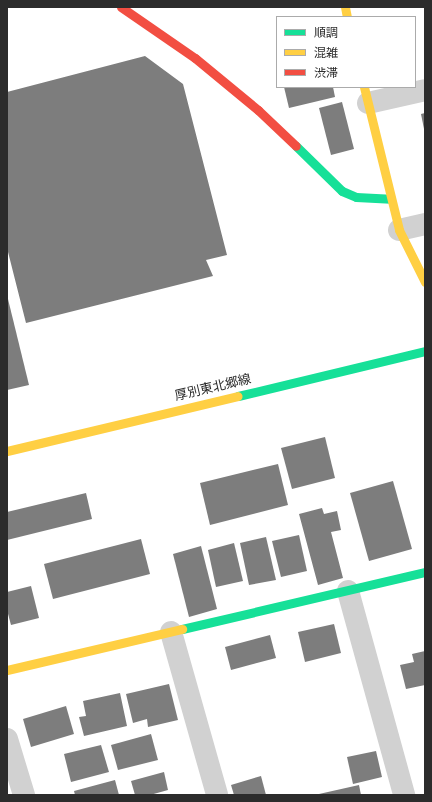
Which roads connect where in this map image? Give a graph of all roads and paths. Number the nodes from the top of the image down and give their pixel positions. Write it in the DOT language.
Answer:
graph roads {
  1 [pos="122,7"];
  2 [pos="425,90"];
  3 [pos="366,95"];
  4 [pos="390,199"];
  5 [pos="425,224"];
  6 [pos="398,230"];
  7 [pos="425,282"];
  8 [pos="425,351"];
  9 [pos="7,451"];
  10 [pos="425,572"];
  11 [pos="348,591"];
  12 [pos="171,632"];
  13 [pos="7,670"];
  14 [pos="7,739"];
  15 [pos="24,795"];
  16 [pos="217,795"];
  17 [pos="404,795"];
  1 -- 4 [label="street"];
  2 -- 3 [label="street"];
  3 -- 4 [label="street"];
  4 -- 6 [label="street"];
  5 -- 6 [label="street"];
  6 -- 7 [label="street"];
  8 -- 9 [label="street, 厚別東北郷線"];
  10 -- 11 [label="street"];
  11 -- 12 [label="street"];
  11 -- 17 [label="street"];
  12 -- 13 [label="street"];
  12 -- 16 [label="street"];
  14 -- 15 [label="street"];
}
